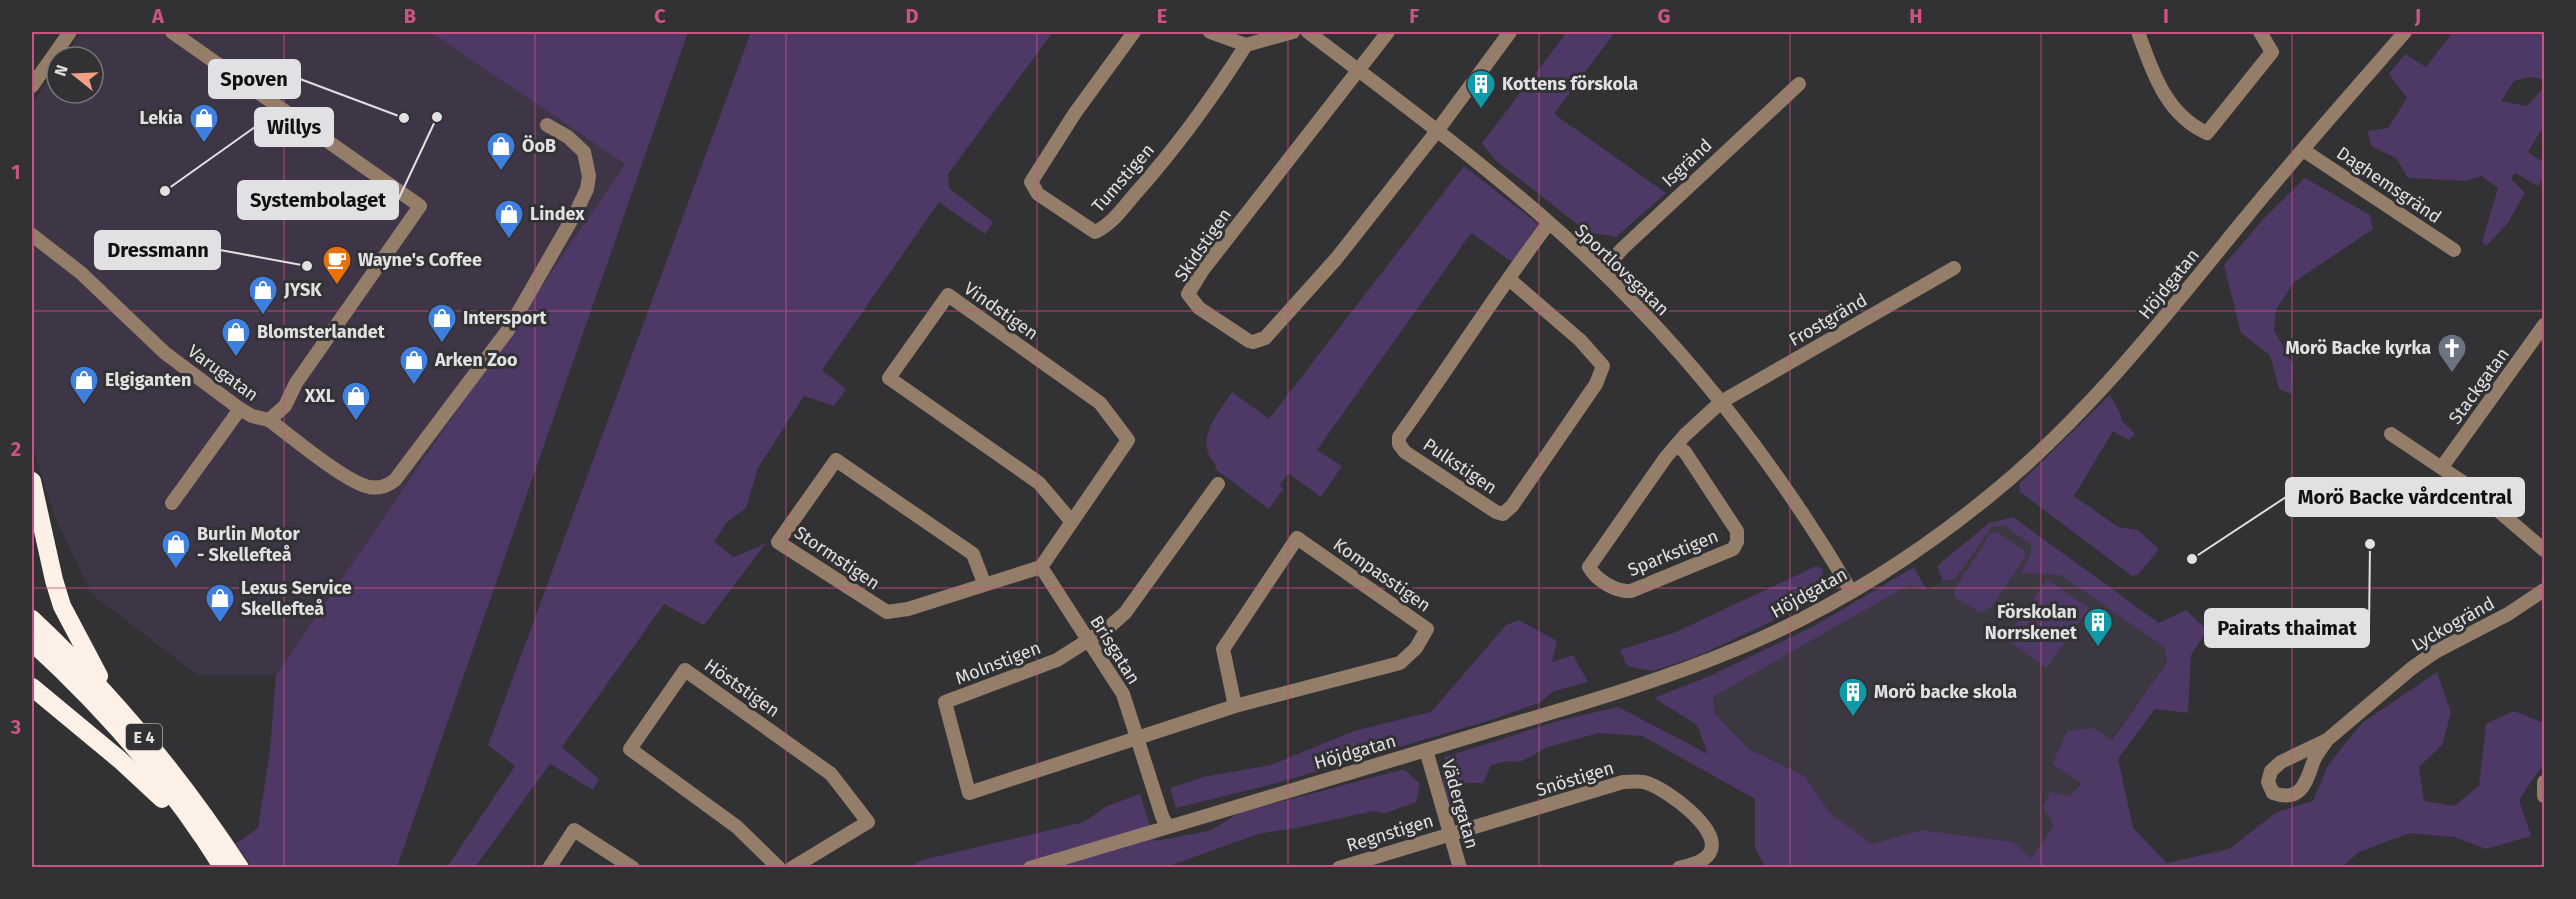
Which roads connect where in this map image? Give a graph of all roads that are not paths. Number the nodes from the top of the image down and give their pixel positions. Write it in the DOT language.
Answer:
graph roads {
  1 [pos="70,32"];
  2 [pos="172,32"];
  3 [pos="1134,32"];
  4 [pos="1210,32"];
  5 [pos="1293,32"];
  6 [pos="1308,32"];
  7 [pos="1388,32"];
  8 [pos="1510,32"];
  9 [pos="2138,32"];
  10 [pos="2260,32"];
  11 [pos="2405,32"];
  12 [pos="1246,45"];
  13 [pos="1358,70"];
  14 [pos="1799,84"];
  15 [pos="32,86"];
  16 [pos="547,125"];
  17 [pos="1437,131"];
  18 [pos="2303,150"];
  19 [pos="1548,224"];
  20 [pos="32,235"];
  21 [pos="2454,250"];
  22 [pos="1954,268"];
  23 [pos="1602,272"];
  24 [pos="1509,279"];
  25 [pos="2544,325"];
  26 [pos="1721,402"];
  27 [pos="240,409"];
  28 [pos="269,420"];
  29 [pos="2391,434"];
  30 [pos="1676,445"];
  31 [pos="2442,467"];
  32 [pos="32,481"];
  33 [pos="1218,484"];
  34 [pos="172,503"];
  35 [pos="1072,522"];
  36 [pos="2544,549"];
  37 [pos="1041,567"];
  38 [pos="984,583"];
  39 [pos="2544,590"];
  40 [pos="1851,591"];
  41 [pos="32,619"];
  42 [pos="1088,640"];
  43 [pos="32,642"];
  44 [pos="32,687"];
  45 [pos="108,695"];
  46 [pos="1235,706"];
  47 [pos="1137,740"];
  48 [pos="2327,740"];
  49 [pos="1426,750"];
  50 [pos="2544,782"];
  51 [pos="2544,796"];
  52 [pos="1167,826"];
  53 [pos="1451,834"];
  54 [pos="220,863"];
  55 [pos="240,867"];
  56 [pos="549,867"];
  57 [pos="633,867"];
  58 [pos="779,867"];
  59 [pos="792,867"];
  60 [pos="1030,867"];
  61 [pos="1339,867"];
  62 [pos="1460,867"];
  63 [pos="1679,867"];
  1 -- 15 [label="street"];
  2 -- 28 [label="street, Varugatan"];
  3 -- 12 [label="street, Tumstigen"];
  4 -- 12 [label="street"];
  5 -- 12 [label="street"];
  6 -- 13 [label="street, Sportlovsgatan"];
  7 -- 13 [label="street"];
  8 -- 17 [label="street"];
  9 -- 10 [label="street"];
  11 -- 18 [label="street, Höjdgatan"];
  13 -- 17 [label="street, Sportlovsgatan"];
  13 -- 17 [label="street, Skidstigen"];
  14 -- 23 [label="street, Isgränd"];
  16 -- 28 [label="street"];
  17 -- 19 [label="street, Sportlovsgatan"];
  18 -- 21 [label="street, Daghemsgränd"];
  18 -- 40 [label="street, Höjdgatan"];
  19 -- 23 [label="street, Sportlovsgatan"];
  19 -- 24 [label="street, Pulkstigen"];
  20 -- 27 [label="street, Varugatan"];
  22 -- 26 [label="street, Frostgränd"];
  23 -- 26 [label="street, Sportlovsgatan"];
  24 -- 24 [label="street, Pulkstigen"];
  25 -- 31 [label="street, Stackgatan"];
  26 -- 30 [label="street, Sparkstigen"];
  26 -- 40 [label="street, Sportlovsgatan"];
  27 -- 28 [label="street, Varugatan"];
  27 -- 34 [label="street"];
  29 -- 31 [label="street"];
  30 -- 30 [label="street, Sparkstigen"];
  31 -- 36 [label="street"];
  32 -- 45 [label="highway"];
  33 -- 42 [label="street, Molnstigen"];
  35 -- 35 [label="street, Vindstigen"];
  35 -- 37 [label="street, Vindstigen"];
  37 -- 38 [label="street, Stormstigen"];
  37 -- 42 [label="street, Brisgatan"];
  38 -- 38 [label="street, Stormstigen"];
  39 -- 48 [label="street, Lyckogränd"];
  40 -- 49 [label="street, Höjdgatan"];
  41 -- 45 [label="highway, E 4"];
  42 -- 47 [label="street, Brisgatan"];
  42 -- 47 [label="street, Molnstigen"];
  43 -- 54 [label="highway, E 4"];
  44 -- 54 [label="highway"];
  45 -- 55 [label="highway, E 4"];
  46 -- 46 [label="street, Kompasstigen"];
  46 -- 47 [label="street, Kompasstigen"];
  47 -- 52 [label="street, Brisgatan"];
  48 -- 48 [label="street, Lyckogränd"];
  49 -- 52 [label="street, Höjdgatan"];
  49 -- 53 [label="street, Vädergatan"];
  50 -- 51 [label="street"];
  52 -- 60 [label="street, Höjdgatan"];
  53 -- 61 [label="street, Regnstigen"];
  53 -- 62 [label="street, Vädergatan"];
  53 -- 63 [label="street, Snöstigen"];
  56 -- 57 [label="street"];
  58 -- 59 [label="street, Höststigen"];
}
